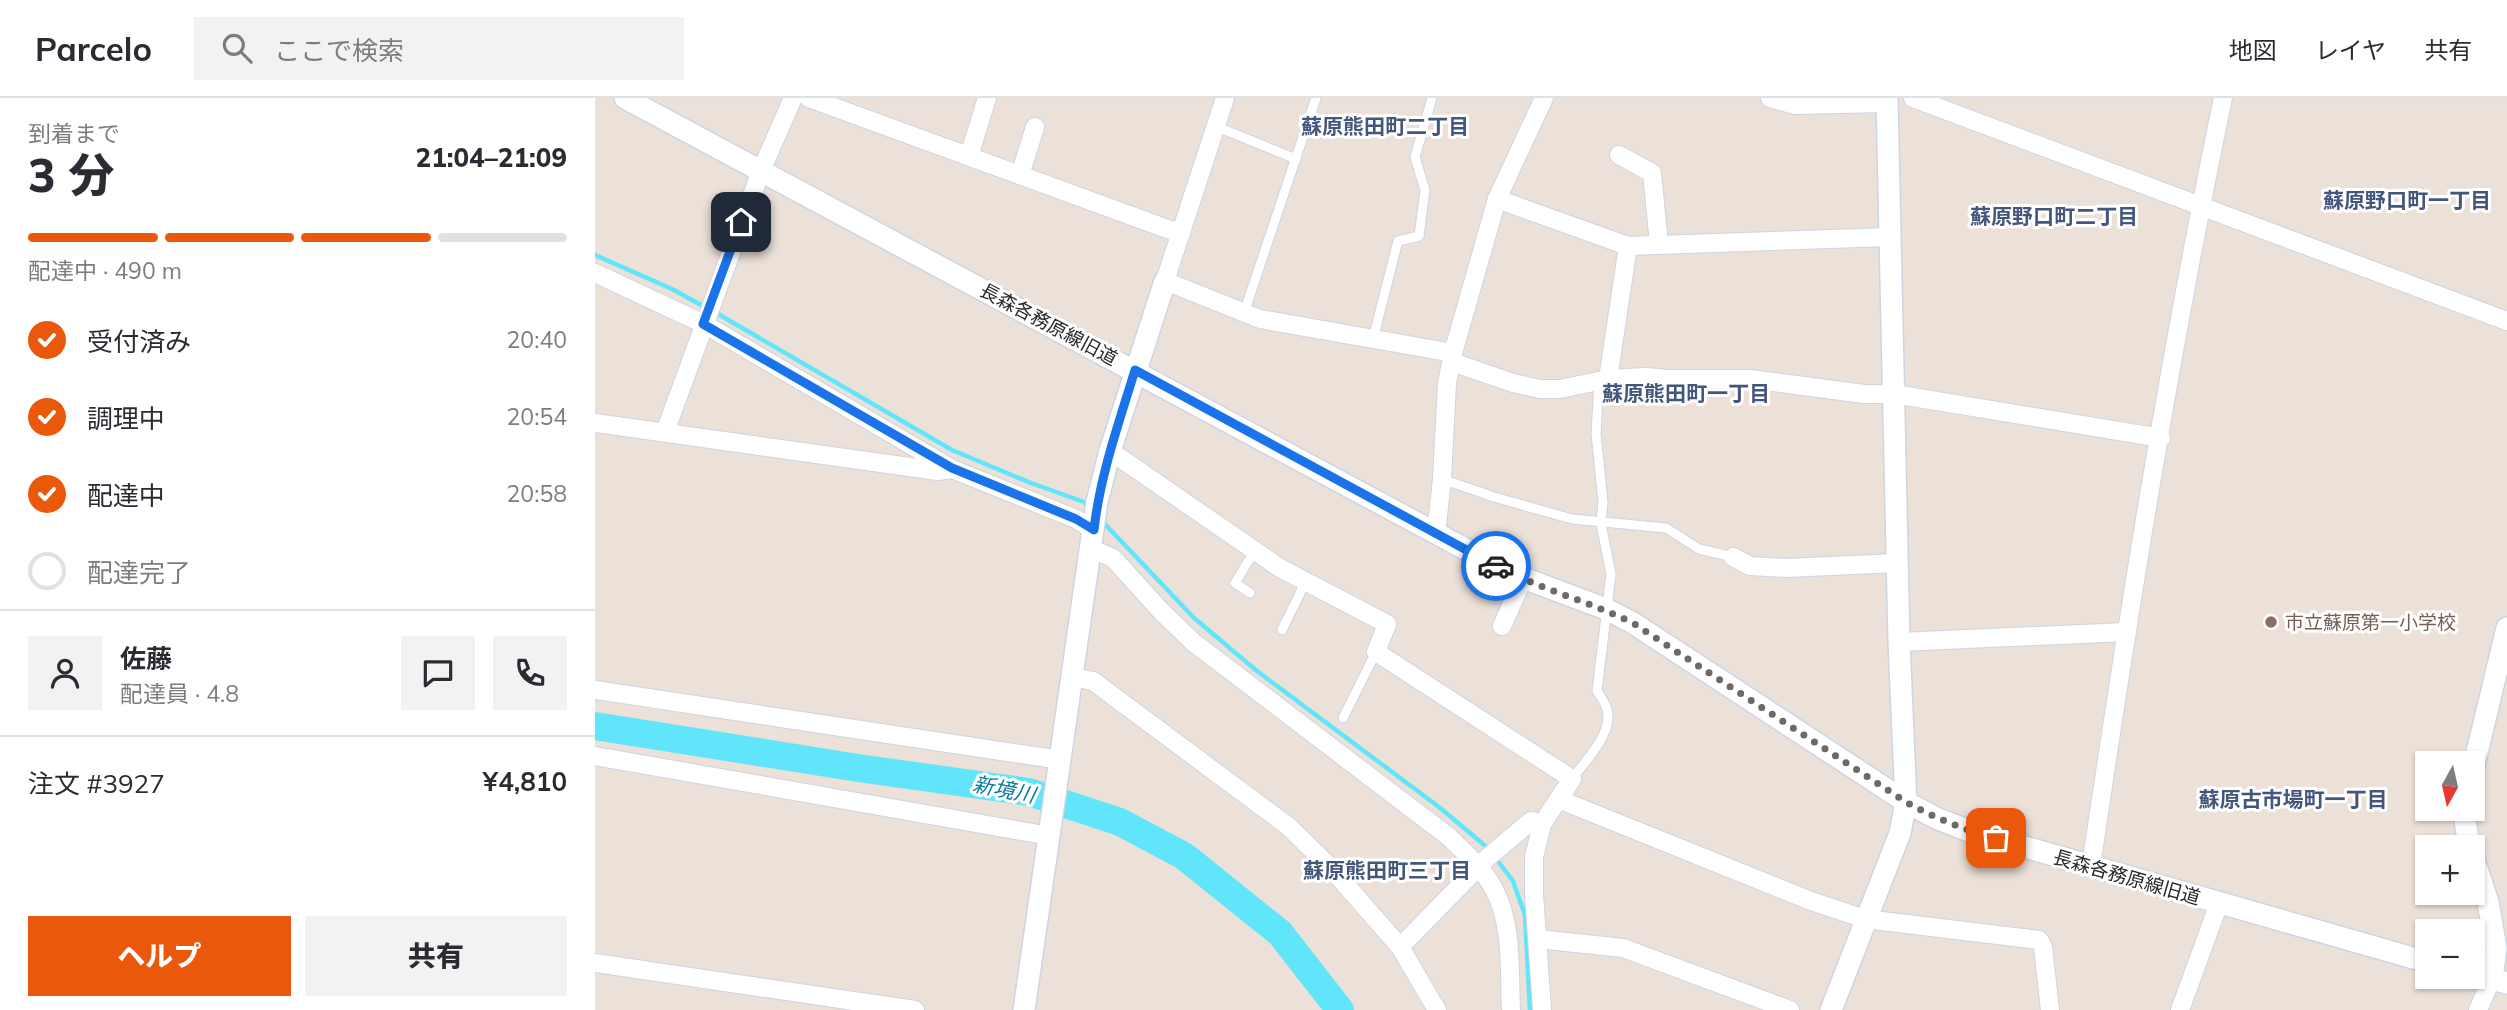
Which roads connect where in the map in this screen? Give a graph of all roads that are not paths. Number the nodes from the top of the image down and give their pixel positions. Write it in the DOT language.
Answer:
graph roads {
  1 [pos="625,98"];
  2 [pos="793,98"];
  3 [pos="809,98"];
  4 [pos="987,98"];
  5 [pos="1225,98"];
  6 [pos="1316,98"];
  7 [pos="1432,98"];
  8 [pos="1544,98"];
  9 [pos="1770,98"];
  10 [pos="1913,98"];
  11 [pos="2223,98"];
  12 [pos="1887,100"];
  13 [pos="1215,126"];
  14 [pos="1035,127"];
  15 [pos="1619,155"];
  16 [pos="969,156"];
  17 [pos="1296,159"];
  18 [pos="761,171"];
  19 [pos="1020,175"];
  20 [pos="1497,199"];
  21 [pos="2201,205"];
  22 [pos="1181,234"];
  23 [pos="1889,237"];
  24 [pos="1659,244"];
  25 [pos="1627,246"];
  26 [pos="595,273"];
  27 [pos="1165,281"];
  28 [pos="1244,313"];
  29 [pos="704,321"];
  30 [pos="2507,321"];
  31 [pos="1373,339"];
  32 [pos="1453,357"];
  33 [pos="1135,370"];
  34 [pos="1603,381"];
  35 [pos="1894,394"];
  36 [pos="595,423"];
  37 [pos="665,432"];
  38 [pos="2161,438"];
  39 [pos="1110,451"];
  40 [pos="952,468"];
  41 [pos="1443,479"];
  42 [pos="1601,524"];
  43 [pos="1432,532"];
  44 [pos="1093,535"];
  45 [pos="1255,550"];
  46 [pos="1733,557"];
  47 [pos="1897,563"];
  48 [pos="1523,579"];
  49 [pos="1306,582"];
  50 [pos="1249,593"];
  51 [pos="1606,609"];
  52 [pos="1502,626"];
  53 [pos="2507,628"];
  54 [pos="1282,630"];
  55 [pos="2126,632"];
  56 [pos="1899,642"];
  57 [pos="1376,652"];
  58 [pos="1073,677"];
  59 [pos="2500,684"];
  60 [pos="595,690"];
  61 [pos="1343,718"];
  62 [pos="2479,751"];
  63 [pos="595,756"];
  64 [pos="1060,767"];
  65 [pos="1573,779"];
  66 [pos="1558,799"];
  67 [pos="1906,802"];
  68 [pos="1542,824"];
  69 [pos="1051,830"];
  70 [pos="1483,862"];
  71 [pos="2091,866"];
  72 [pos="2485,893"];
  73 [pos="2219,903"];
  74 [pos="1865,919"];
  75 [pos="1538,939"];
  76 [pos="1400,947"];
  77 [pos="2415,959"];
  78 [pos="595,963"];
  79 [pos="2491,978"];
  80 [pos="915,1010"];
  81 [pos="1024,1010"];
  82 [pos="1437,1010"];
  83 [pos="1511,1010"];
  84 [pos="1542,1010"];
  85 [pos="1790,1010"];
  86 [pos="1831,1010"];
  87 [pos="2050,1010"];
  88 [pos="2180,1010"];
  89 [pos="2477,1010"];
  1 -- 18 [label="street, 長森各務原線旧道"];
  2 -- 18 [label="street"];
  3 -- 16 [label="street"];
  4 -- 16 [label="street"];
  5 -- 13 [label="street"];
  6 -- 17 [label="lane"];
  7 -- 31 [label="lane"];
  8 -- 20 [label="street"];
  9 -- 12 [label="street"];
  10 -- 21 [label="street"];
  11 -- 21 [label="street"];
  12 -- 23 [label="street"];
  13 -- 17 [label="lane"];
  13 -- 22 [label="street"];
  14 -- 19 [label="street"];
  15 -- 24 [label="street"];
  16 -- 19 [label="street"];
  17 -- 28 [label="lane"];
  18 -- 29 [label="street"];
  18 -- 33 [label="street, 長森各務原線旧道"];
  19 -- 22 [label="street"];
  20 -- 25 [label="street"];
  20 -- 32 [label="street"];
  21 -- 30 [label="street"];
  21 -- 38 [label="street"];
  22 -- 27 [label="street"];
  23 -- 24 [label="street"];
  23 -- 35 [label="street"];
  24 -- 25 [label="street"];
  25 -- 34 [label="street"];
  26 -- 29 [label="street"];
  27 -- 28 [label="street"];
  27 -- 33 [label="street"];
  28 -- 31 [label="street"];
  29 -- 37 [label="street"];
  29 -- 40 [label="street"];
  31 -- 32 [label="street"];
  32 -- 34 [label="street"];
  32 -- 41 [label="street"];
  33 -- 39 [label="street"];
  33 -- 43 [label="street, 長森各務原線旧道"];
  34 -- 35 [label="street"];
  34 -- 42 [label="lane"];
  35 -- 38 [label="street"];
  35 -- 47 [label="street"];
  36 -- 37 [label="street"];
  37 -- 40 [label="street"];
  38 -- 55 [label="street"];
  39 -- 44 [label="street"];
  39 -- 45 [label="street"];
  40 -- 44 [label="street"];
  41 -- 42 [label="lane"];
  41 -- 43 [label="street"];
  42 -- 46 [label="lane"];
  42 -- 51 [label="lane"];
  43 -- 48 [label="street, 長森各務原線旧道"];
  44 -- 58 [label="street"];
  44 -- 70 [label="street"];
  45 -- 49 [label="street"];
  45 -- 50 [label="lane"];
  46 -- 47 [label="street"];
  47 -- 56 [label="street"];
  48 -- 51 [label="street, 長森各務原線旧道"];
  48 -- 52 [label="street"];
  49 -- 54 [label="lane"];
  49 -- 57 [label="street"];
  51 -- 65 [label="lane"];
  51 -- 67 [label="street, 長森各務原線旧道"];
  53 -- 59 [label="street"];
  55 -- 56 [label="street"];
  55 -- 71 [label="street"];
  56 -- 67 [label="street"];
  57 -- 61 [label="lane"];
  57 -- 65 [label="street"];
  58 -- 64 [label="street"];
  58 -- 76 [label="street"];
  59 -- 62 [label="street"];
  60 -- 64 [label="street"];
  63 -- 69 [label="street"];
  64 -- 69 [label="street"];
  65 -- 66 [label="street"];
  66 -- 68 [label="street"];
  66 -- 74 [label="street"];
  67 -- 71 [label="street, 長森各務原線旧道"];
  67 -- 74 [label="street"];
  68 -- 70 [label="street"];
  68 -- 75 [label="street"];
  69 -- 81 [label="street"];
  70 -- 76 [label="street"];
  70 -- 83 [label="street"];
  71 -- 73 [label="street, 長森各務原線旧道"];
  72 -- 79 [label="street"];
  73 -- 77 [label="street, 長森各務原線旧道"];
  73 -- 88 [label="street"];
  74 -- 86 [label="street"];
  74 -- 87 [label="street"];
  75 -- 84 [label="street"];
  75 -- 85 [label="street"];
  76 -- 82 [label="street"];
  78 -- 80 [label="street"];
  79 -- 89 [label="street"];
}
